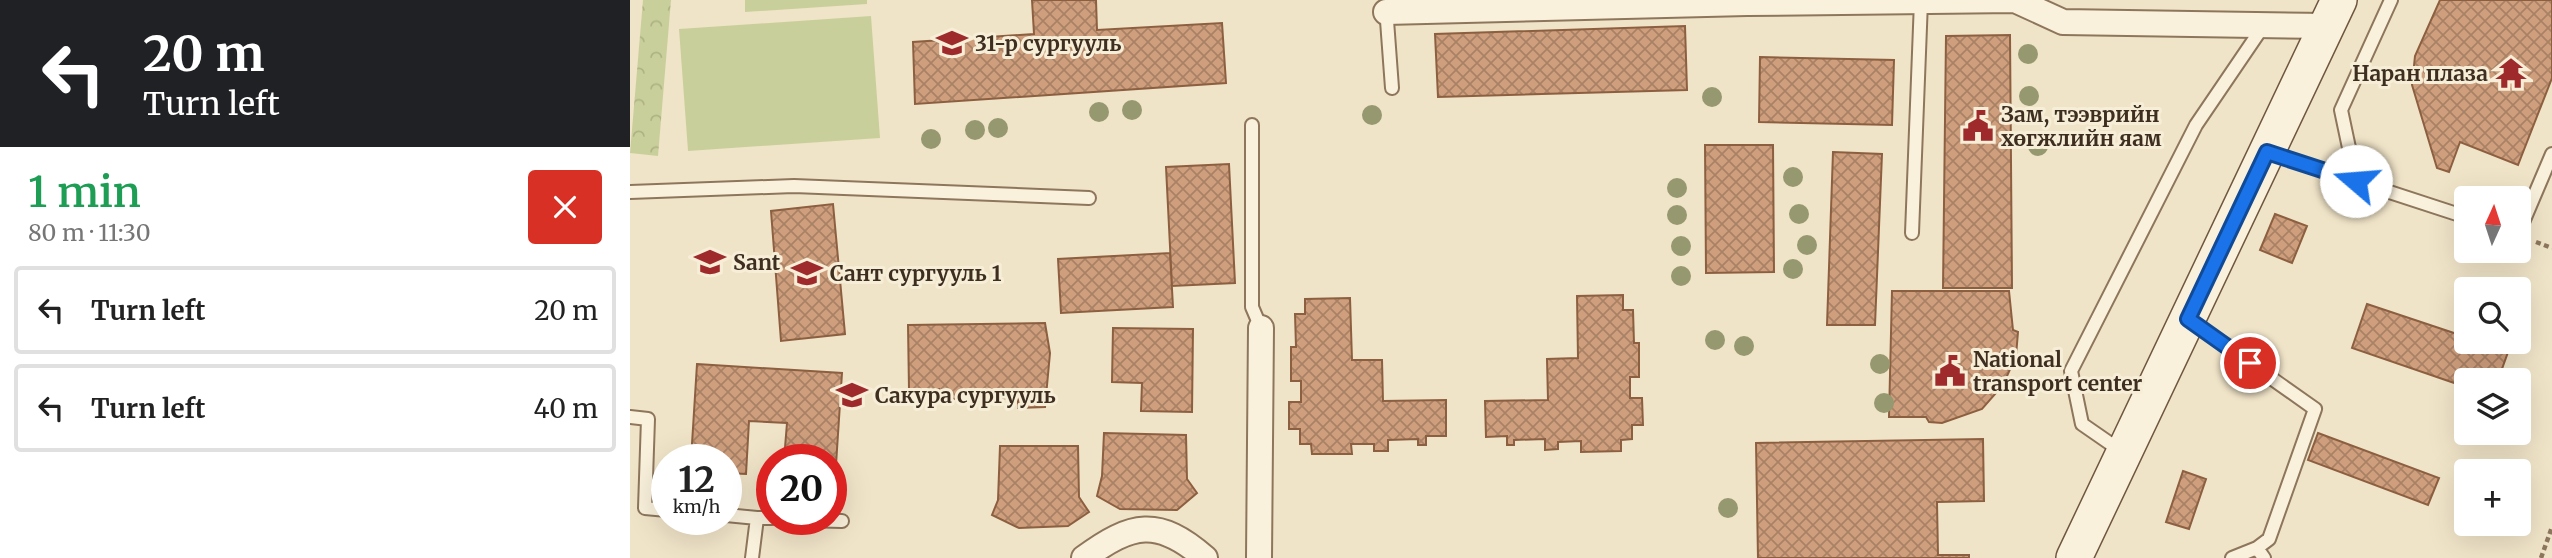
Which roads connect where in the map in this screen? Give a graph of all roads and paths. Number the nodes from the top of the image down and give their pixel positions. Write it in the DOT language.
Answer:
graph roads {
  1 [pos="2391,0"];
  2 [pos="1747,1"];
  3 [pos="1921,1"];
  4 [pos="1692,2"];
  5 [pos="1386,6"];
  6 [pos="2333,13"];
  7 [pos="2264,25"];
  8 [pos="1392,88"];
  9 [pos="1252,125"];
  10 [pos="2267,152"];
  11 [pos="2552,154"];
  12 [pos="2356,181"];
  13 [pos="630,192"];
  14 [pos="1088,198"];
  15 [pos="2531,203"];
  16 [pos="2454,213"];
  17 [pos="1912,233"];
  18 [pos="2188,319"];
  19 [pos="1261,328"];
  20 [pos="630,417"];
  21 [pos="2124,453"];
  22 [pos="651,509"];
  23 [pos="756,526"];
  24 [pos="2552,527"];
  25 [pos="2261,553"];
  26 [pos="752,558"];
  27 [pos="1084,558"];
  28 [pos="1205,558"];
  29 [pos="1259,558"];
  30 [pos="2074,558"];
  31 [pos="2232,558"];
  32 [pos="2541,558"];
  1 -- 12 [label="lane"];
  2 -- 3 [label="street"];
  2 -- 4 [label="street"];
  3 -- 7 [label="street"];
  3 -- 17 [label="lane"];
  4 -- 5 [label="street"];
  5 -- 8 [label="lane"];
  6 -- 7 [label="street"];
  6 -- 10 [label="street"];
  7 -- 21 [label="lane"];
  9 -- 19 [label="lane"];
  10 -- 12 [label="lane"];
  10 -- 18 [label="street"];
  11 -- 15 [label="lane"];
  12 -- 16 [label="lane"];
  13 -- 14 [label="lane"];
  18 -- 21 [label="street"];
  18 -- 25 [label="lane"];
  19 -- 29 [label="street"];
  20 -- 22 [label="lane"];
  21 -- 30 [label="street"];
  23 -- 26 [label="lane"];
  24 -- 32 [label="path"];
  25 -- 31 [label="lane"];
  27 -- 28 [label="street"];
}
